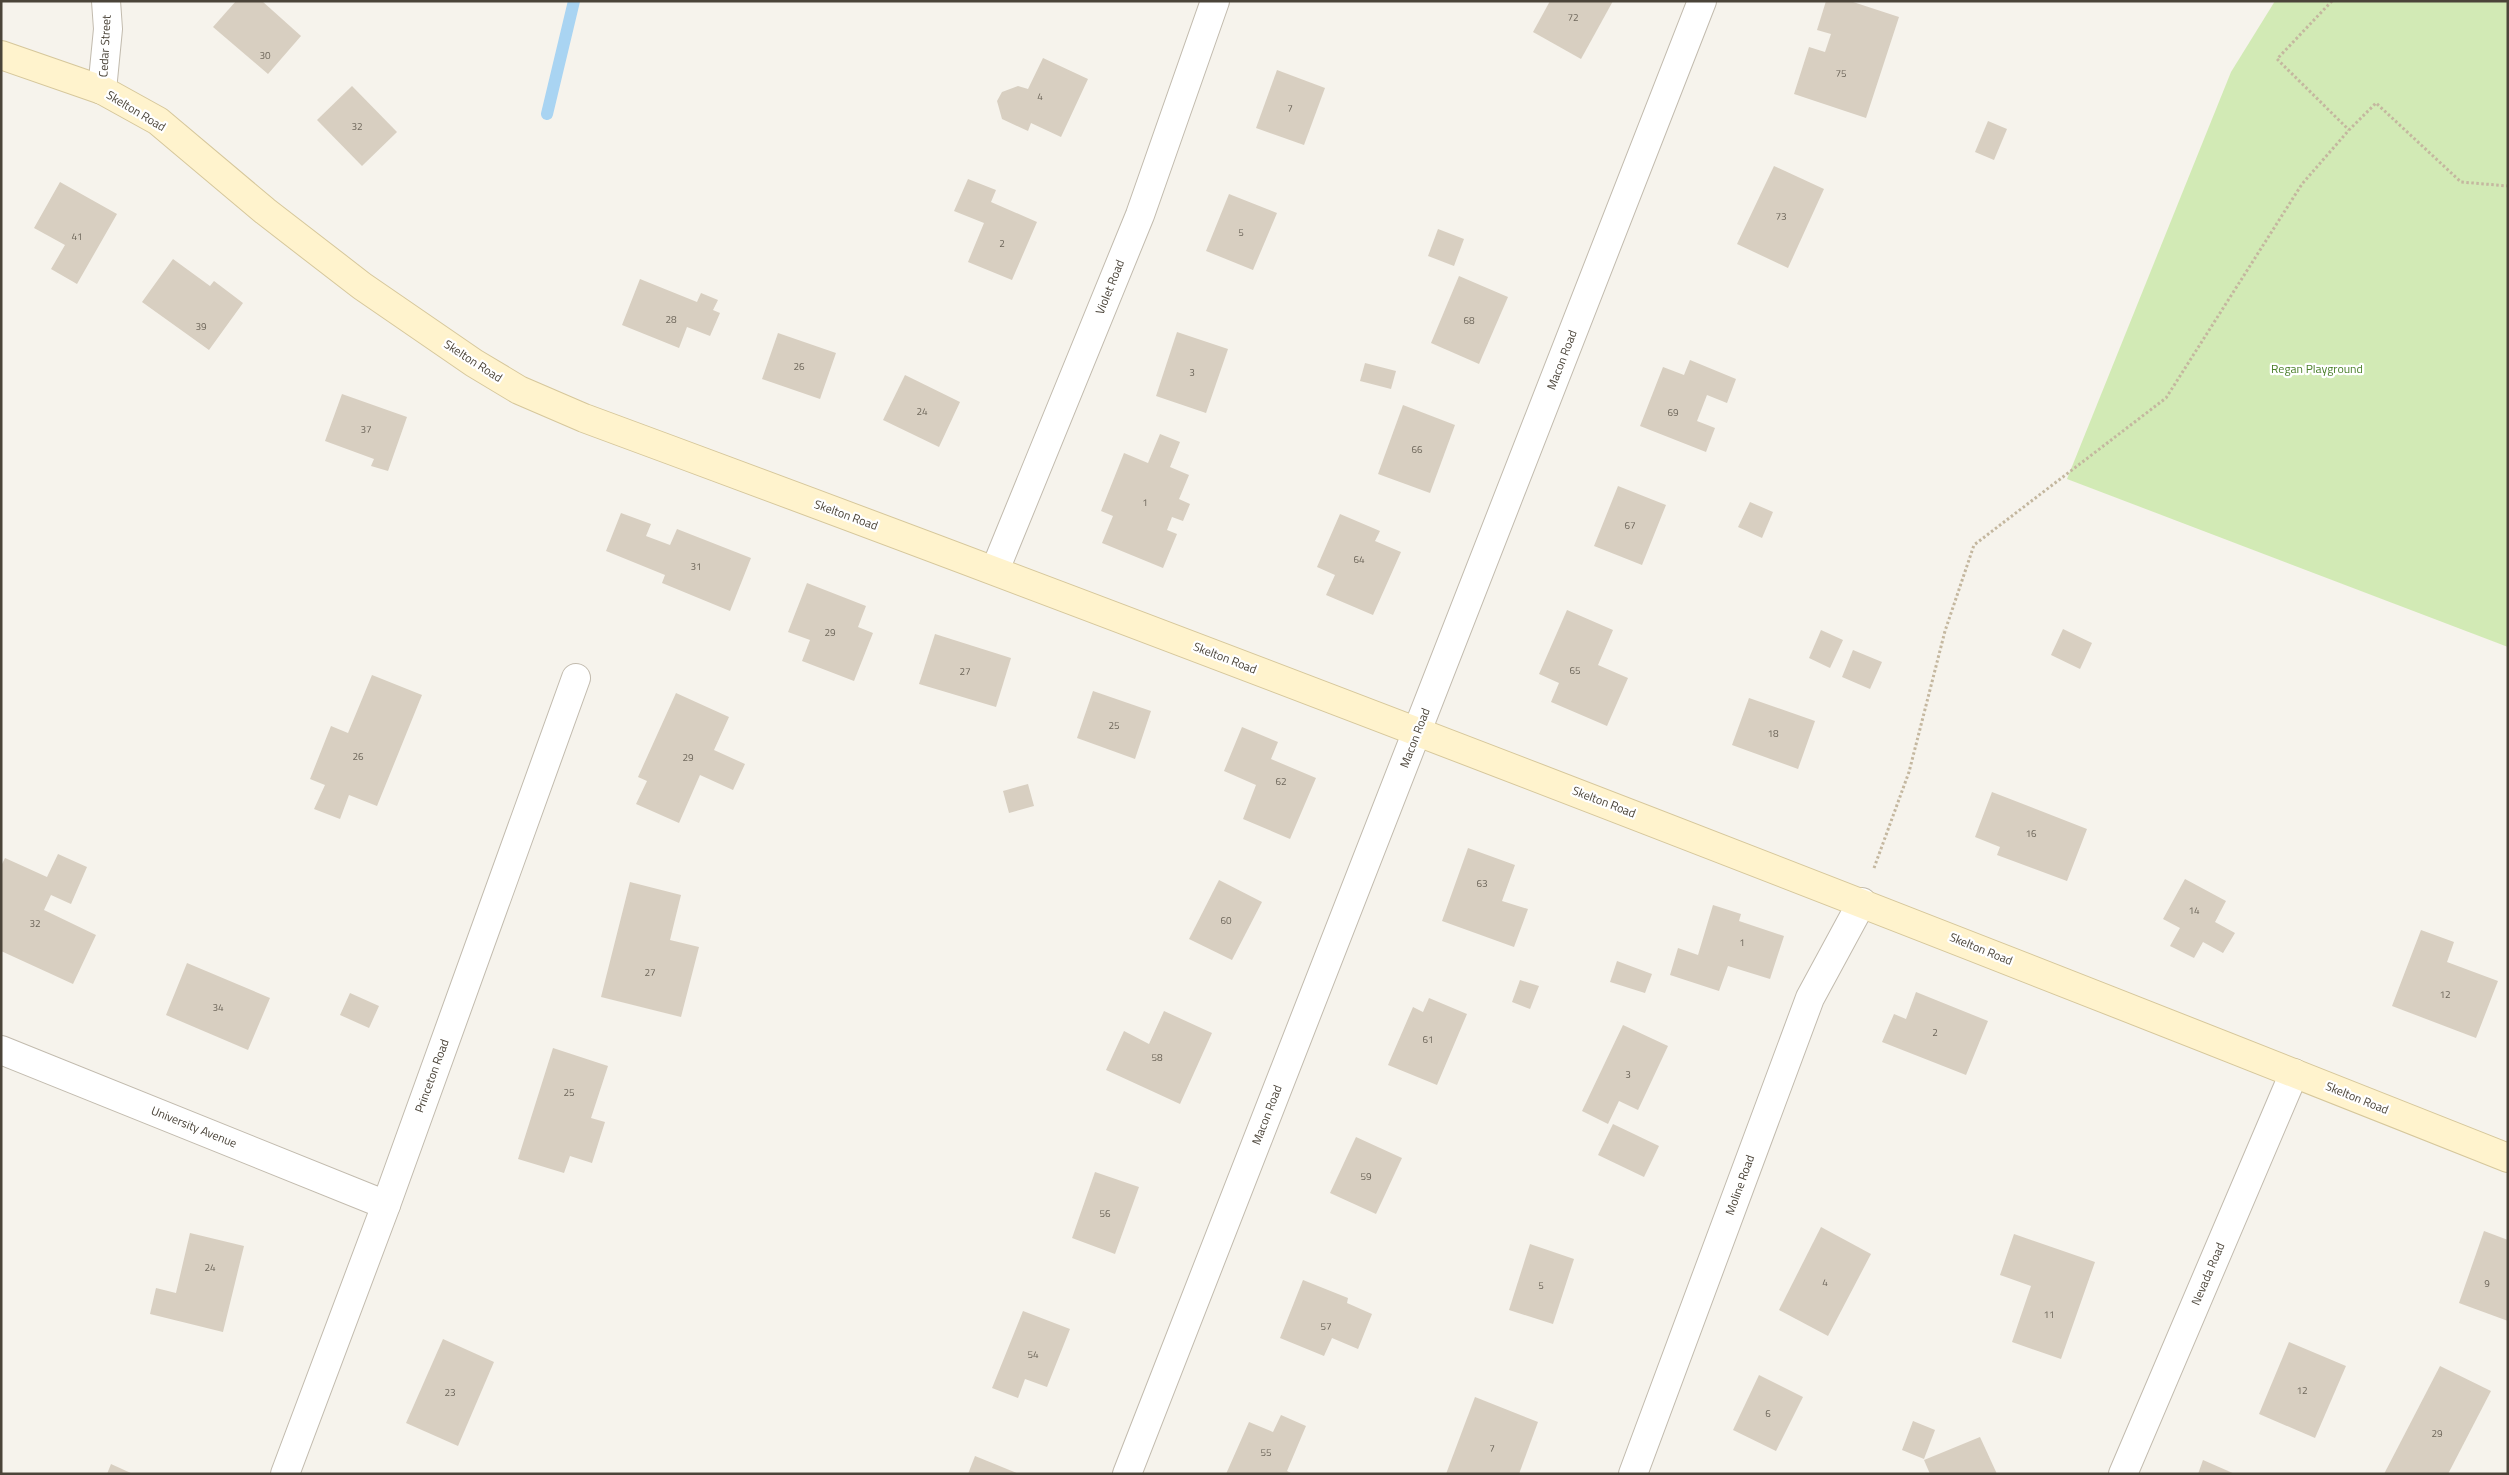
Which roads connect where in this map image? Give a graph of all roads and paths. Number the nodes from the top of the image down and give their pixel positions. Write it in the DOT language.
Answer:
graph roads {
  1 [pos="106,1"];
  2 [pos="1216,1"];
  3 [pos="1702,1"];
  4 [pos="2332,1"];
  5 [pos="1,55"];
  6 [pos="102,90"];
  7 [pos="2349,130"];
  8 [pos="2508,186"];
  9 [pos="996,570"];
  10 [pos="576,678"];
  11 [pos="1417,731"];
  12 [pos="1862,902"];
  13 [pos="1,1050"];
  14 [pos="2294,1073"];
  15 [pos="2508,1158"];
  16 [pos="386,1205"];
  17 [pos="285,1474"];
  18 [pos="1127,1474"];
  19 [pos="1633,1474"];
  20 [pos="2122,1474"];
  1 -- 6 [label="street, Cedar Street"];
  2 -- 9 [label="street, Violet Road"];
  3 -- 11 [label="street, Macon Road"];
  4 -- 7 [label="path"];
  5 -- 6 [label="street, Skelton Road"];
  6 -- 9 [label="street, Skelton Road"];
  7 -- 8 [label="path"];
  7 -- 12 [label="path"];
  9 -- 11 [label="street, Skelton Road"];
  10 -- 16 [label="street, Princeton Road"];
  11 -- 12 [label="street, Skelton Road"];
  11 -- 18 [label="street, Macon Road"];
  12 -- 14 [label="street, Skelton Road"];
  12 -- 19 [label="street, Moline Road"];
  13 -- 16 [label="street, University Avenue"];
  14 -- 15 [label="street, Skelton Road"];
  14 -- 20 [label="street, Nevada Road"];
  16 -- 17 [label="street, Princeton Road"];
}
